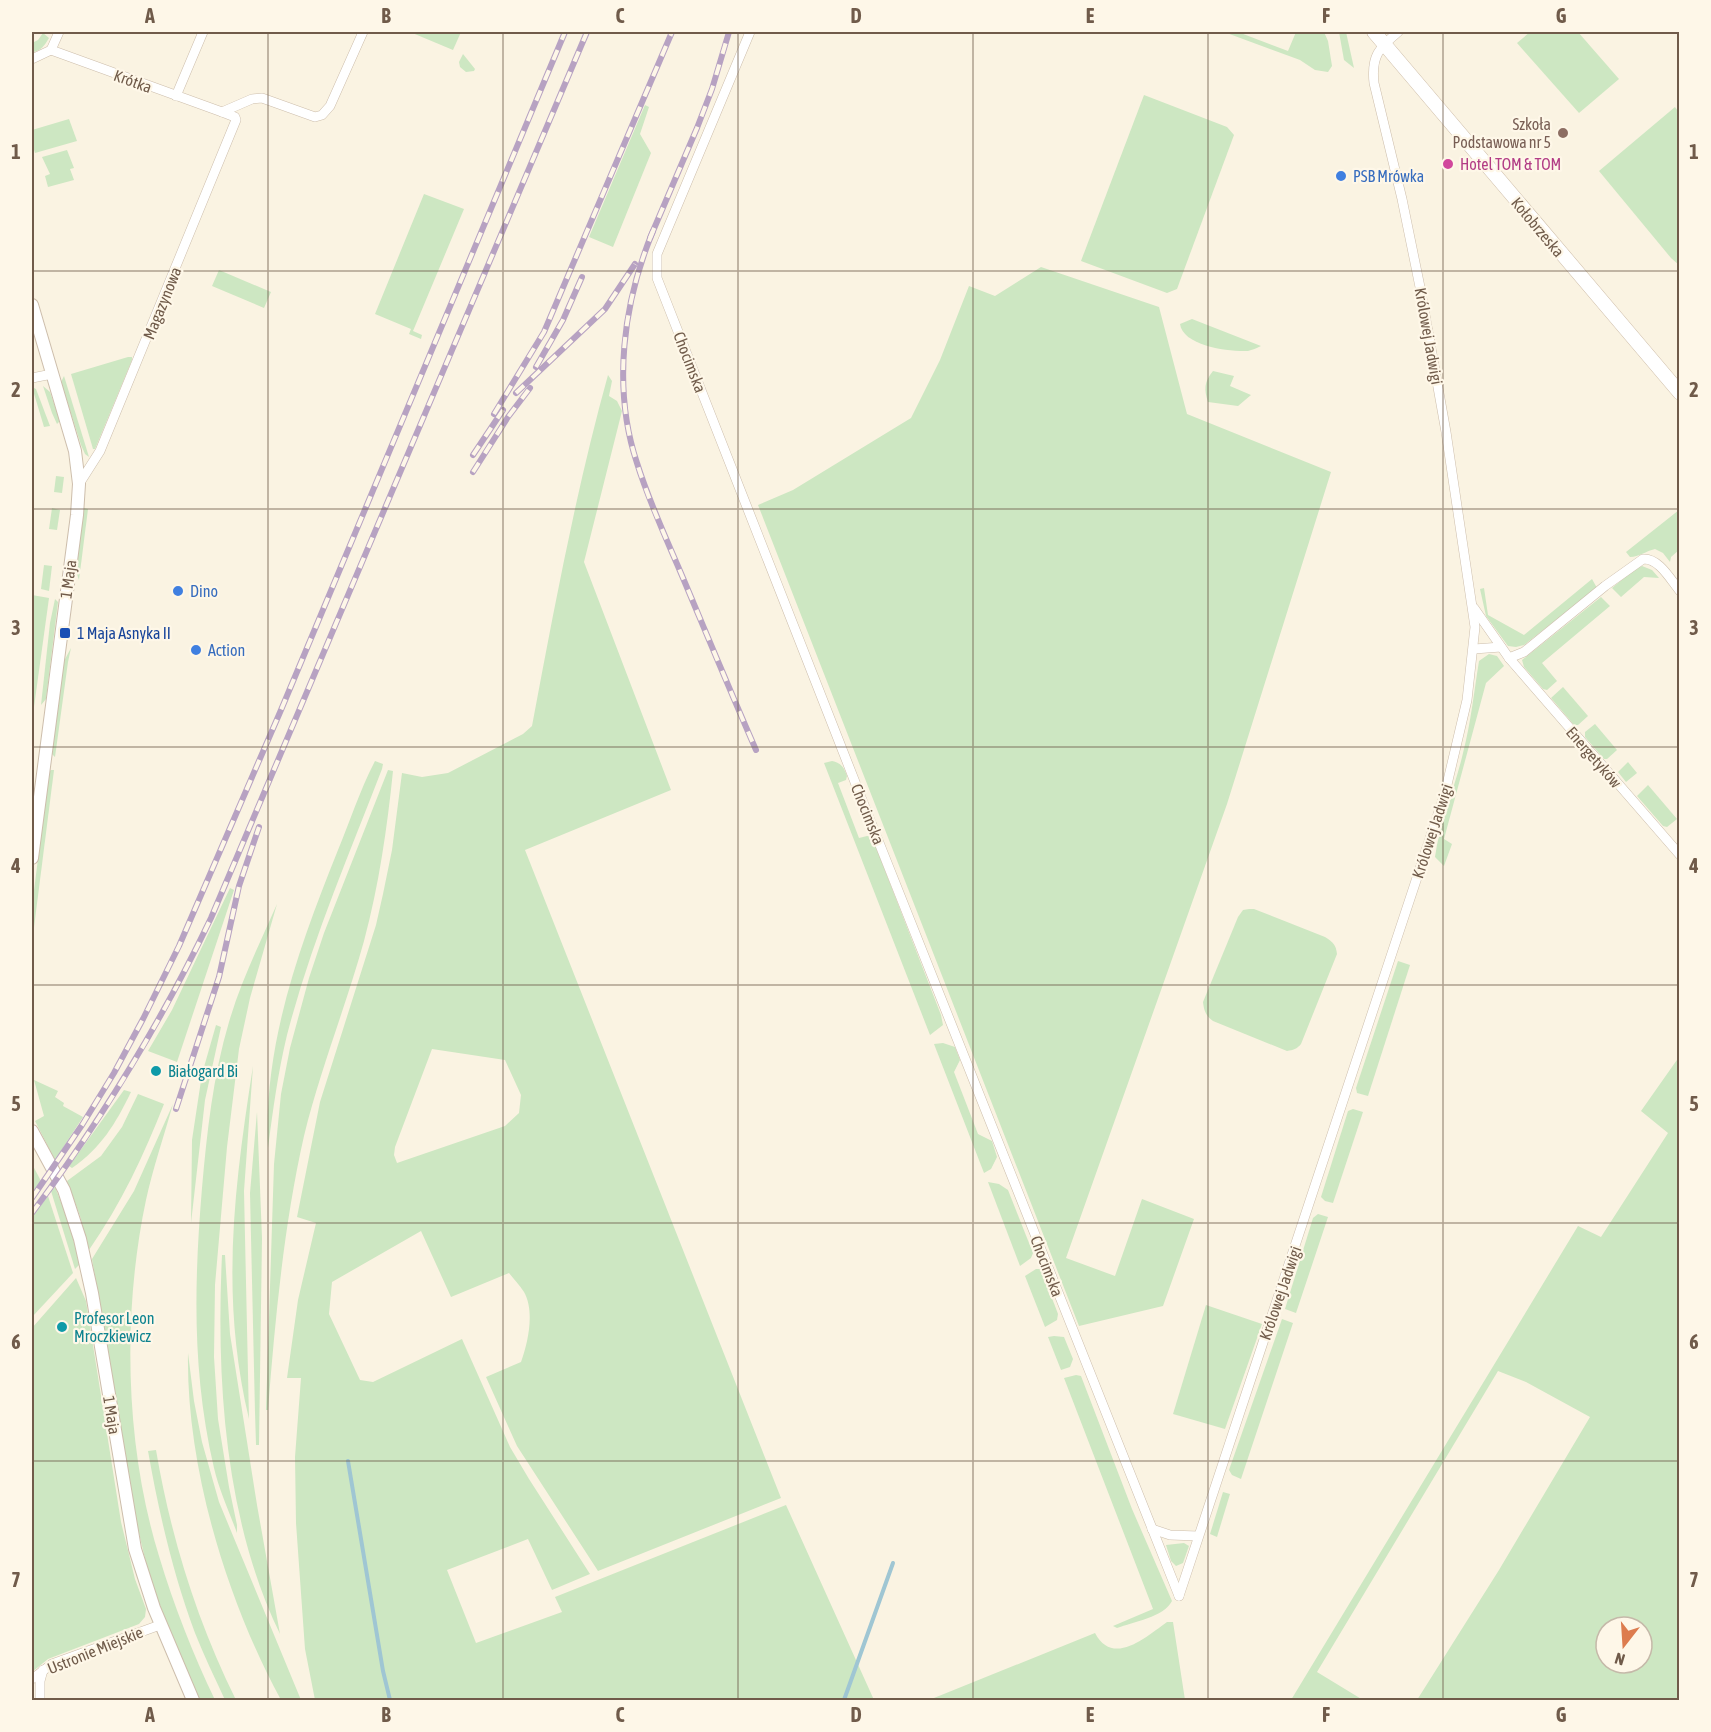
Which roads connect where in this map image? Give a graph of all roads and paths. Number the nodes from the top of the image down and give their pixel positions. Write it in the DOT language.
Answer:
graph roads {
  1 [pos="60,32"];
  2 [pos="203,32"];
  3 [pos="363,32"];
  4 [pos="750,32"];
  5 [pos="1374,32"];
  6 [pos="1398,32"];
  7 [pos="1384,44"];
  8 [pos="51,50"];
  9 [pos="32,59"];
  10 [pos="176,96"];
  11 [pos="222,112"];
  12 [pos="236,118"];
  13 [pos="32,305"];
  14 [pos="52,374"];
  15 [pos="32,378"];
  16 [pos="1680,393"];
  17 [pos="79,484"];
  18 [pos="1680,591"];
  19 [pos="1472,606"];
  20 [pos="1501,647"];
  21 [pos="1474,649"];
  22 [pos="1509,658"];
  23 [pos="34,812"];
  24 [pos="1680,855"];
  25 [pos="32,858"];
  26 [pos="32,1131"];
  27 [pos="1152,1529"];
  28 [pos="1198,1536"];
  29 [pos="1179,1596"];
  30 [pos="160,1625"];
  31 [pos="44,1670"];
  32 [pos="32,1679"];
  33 [pos="40,1701"];
  34 [pos="193,1701"];
  1 -- 8 [label="street"];
  2 -- 10 [label="street"];
  3 -- 11 [label="street"];
  4 -- 27 [label="street, Chocimska"];
  5 -- 7 [label="main road, Kołobrzeska"];
  6 -- 7 [label="street"];
  7 -- 16 [label="main road, Kołobrzeska"];
  7 -- 19 [label="street, Królowej Jadwigi"];
  8 -- 9 [label="street"];
  8 -- 10 [label="street, Krótka"];
  10 -- 11 [label="street, Krótka"];
  11 -- 12 [label="street, Krótka"];
  12 -- 17 [label="street, Magazynowa"];
  13 -- 14 [label="street, 1 Maja"];
  14 -- 15 [label="street"];
  14 -- 17 [label="street, 1 Maja"];
  17 -- 23 [label="street, 1 Maja"];
  18 -- 22 [label="street"];
  19 -- 20 [label="street, Energetyków"];
  19 -- 21 [label="street, Królowej Jadwigi"];
  20 -- 21 [label="street"];
  20 -- 22 [label="street, Energetyków"];
  21 -- 28 [label="street, Królowej Jadwigi"];
  22 -- 24 [label="street, Energetyków"];
  23 -- 25 [label="street, 1 Maja"];
  26 -- 30 [label="street, 1 Maja"];
  27 -- 28 [label="street"];
  27 -- 29 [label="street, Chocimska"];
  28 -- 29 [label="street, Królowej Jadwigi"];
  30 -- 31 [label="street, Ustronie Miejskie"];
  30 -- 34 [label="street, 1 Maja"];
  31 -- 32 [label="street, Ustronie Miejskie"];
  31 -- 33 [label="street"];
}
